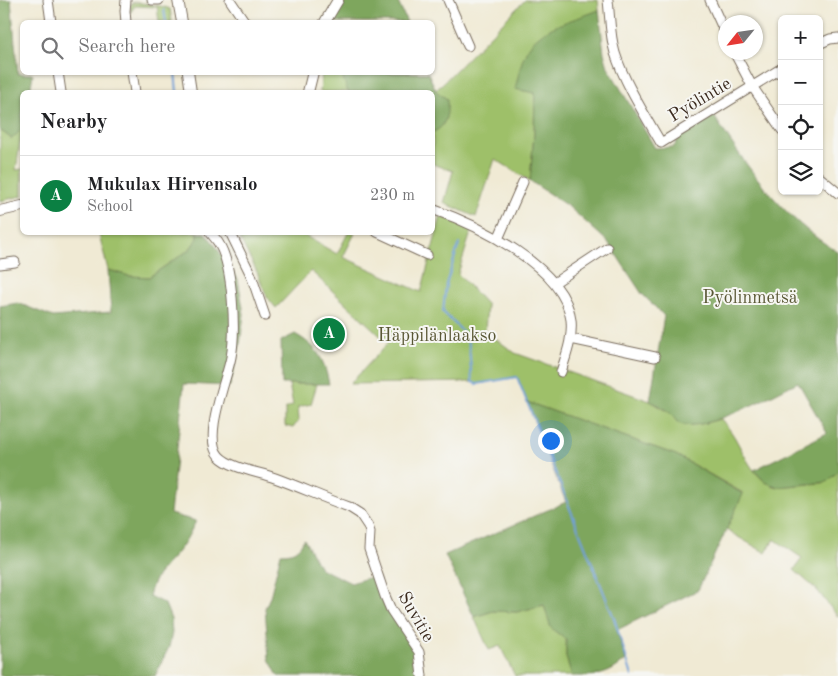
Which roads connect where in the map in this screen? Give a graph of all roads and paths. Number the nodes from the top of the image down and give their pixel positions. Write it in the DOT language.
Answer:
graph roads {
  1 [pos="48,0"];
  2 [pos="126,0"];
  3 [pos="152,0"];
  4 [pos="159,0"];
  5 [pos="178,0"];
  6 [pos="230,0"];
  7 [pos="338,0"];
  8 [pos="448,0"];
  9 [pos="608,0"];
  10 [pos="710,0"];
  11 [pos="718,18"];
  12 [pos="52,20"];
  13 [pos="126,20"];
  14 [pos="182,20"];
  15 [pos="244,20"];
  16 [pos="326,20"];
  17 [pos="838,38"];
  18 [pos="823,42"];
  19 [pos="468,46"];
  20 [pos="738,60"];
  21 [pos="778,70"];
  22 [pos="58,75"];
  23 [pos="132,75"];
  24 [pos="188,75"];
  25 [pos="312,75"];
  26 [pos="752,86"];
  27 [pos="61,90"];
  28 [pos="135,90"];
  29 [pos="190,90"];
  30 [pos="308,90"];
  31 [pos="778,124"];
  32 [pos="823,180"];
  33 [pos="523,182"];
  34 [pos="838,193"];
  35 [pos="20,206"];
  36 [pos="435,209"];
  37 [pos="0,211"];
  38 [pos="212,235"];
  39 [pos="231,235"];
  40 [pos="384,235"];
  41 [pos="498,239"];
  42 [pos="607,248"];
  43 [pos="427,255"];
  44 [pos="15,262"];
  45 [pos="0,264"];
  46 [pos="554,283"];
  47 [pos="265,316"];
  48 [pos="571,339"];
  49 [pos="655,357"];
  50 [pos="560,372"];
  51 [pos="422,676"];
  1 -- 12 [label="street"];
  2 -- 13 [label="street"];
  3 -- 4 [label="street"];
  5 -- 14 [label="street"];
  6 -- 15 [label="street"];
  7 -- 16 [label="street"];
  8 -- 19 [label="street"];
  9 -- 26 [label="street, Pyölintie"];
  10 -- 11 [label="street"];
  17 -- 18 [label="street"];
  20 -- 26 [label="street"];
  21 -- 26 [label="street, Pyölintie"];
  22 -- 27 [label="street"];
  23 -- 28 [label="street"];
  24 -- 29 [label="street"];
  25 -- 30 [label="street"];
  26 -- 31 [label="street"];
  32 -- 34 [label="street"];
  33 -- 41 [label="street"];
  35 -- 37 [label="street"];
  36 -- 41 [label="street"];
  38 -- 51 [label="street, Suvitie"];
  39 -- 47 [label="street"];
  40 -- 43 [label="street"];
  41 -- 46 [label="street"];
  42 -- 46 [label="street"];
  44 -- 45 [label="street"];
  46 -- 48 [label="street"];
  48 -- 49 [label="street"];
  48 -- 50 [label="street"];
}
